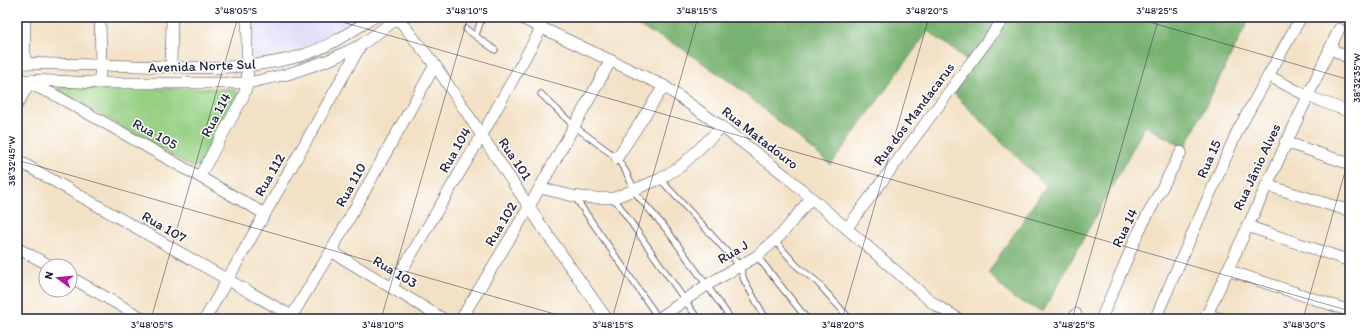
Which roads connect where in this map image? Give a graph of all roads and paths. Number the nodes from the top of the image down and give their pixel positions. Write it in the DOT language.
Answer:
graph roads {
  1 [pos="25,17"];
  2 [pos="100,17"];
  3 [pos="172,17"];
  4 [pos="247,17"];
  5 [pos="374,17"];
  6 [pos="482,17"];
  7 [pos="519,17"];
  8 [pos="1005,17"];
  9 [pos="1301,17"];
  10 [pos="397,18"];
  11 [pos="542,27"];
  12 [pos="1338,29"];
  13 [pos="466,30"];
  14 [pos="476,35"];
  15 [pos="361,45"];
  16 [pos="1330,48"];
  17 [pos="495,50"];
  18 [pos="1350,58"];
  19 [pos="611,60"];
  20 [pos="21,63"];
  21 [pos="101,65"];
  22 [pos="435,65"];
  23 [pos="247,66"];
  24 [pos="171,67"];
  25 [pos="1269,76"];
  26 [pos="17,80"];
  27 [pos="30,82"];
  28 [pos="99,83"];
  29 [pos="248,83"];
  30 [pos="664,86"];
  31 [pos="541,94"];
  32 [pos="1307,96"];
  33 [pos="17,105"];
  34 [pos="1350,112"];
  35 [pos="574,126"];
  36 [pos="722,126"];
  37 [pos="482,135"];
  38 [pos="1285,142"];
  39 [pos="1181,152"];
  40 [pos="617,158"];
  41 [pos="17,160"];
  42 [pos="1350,164"];
  43 [pos="200,176"];
  44 [pos="660,179"];
  45 [pos="1266,185"];
  46 [pos="540,188"];
  47 [pos="634,190"];
  48 [pos="574,196"];
  49 [pos="614,198"];
  50 [pos="812,198"];
  51 [pos="529,207"];
  52 [pos="1350,211"];
  53 [pos="265,214"];
  54 [pos="1247,226"];
  55 [pos="847,228"];
  56 [pos="774,241"];
  57 [pos="17,248"];
  58 [pos="331,251"];
  59 [pos="757,256"];
  60 [pos="38,259"];
  61 [pos="1350,261"];
  62 [pos="740,266"];
  63 [pos="1227,270"];
  64 [pos="227,280"];
  65 [pos="78,281"];
  66 [pos="707,285"];
  67 [pos="392,287"];
  68 [pos="685,301"];
  69 [pos="1348,312"];
  70 [pos="1206,316"];
  71 [pos="293,318"];
  72 [pos="144,319"];
  73 [pos="205,319"];
  74 [pos="443,319"];
  75 [pos="461,319"];
  76 [pos="607,319"];
  77 [pos="658,319"];
  78 [pos="698,319"];
  79 [pos="731,319"];
  80 [pos="766,319"];
  81 [pos="807,319"];
  82 [pos="850,319"];
  83 [pos="959,319"];
  84 [pos="1101,319"];
  85 [pos="1155,319"];
  86 [pos="1222,319"];
  1 -- 20 [label="street"];
  2 -- 21 [label="street"];
  3 -- 24 [label="street"];
  4 -- 23 [label="street, Rua 114"];
  5 -- 23 [label="street, Avenida Norte Sul"];
  6 -- 14 [label="lane"];
  7 -- 11 [label="street, Rua Matadouro"];
  8 -- 55 [label="street, Rua dos Mandacarus"];
  9 -- 25 [label="street, Rua 15"];
  10 -- 15 [label="street, Avenida Norte Sul"];
  10 -- 22 [label="street, Rua 101"];
  11 -- 19 [label="street, Rua Matadouro"];
  11 -- 37 [label="street, Rua 104"];
  12 -- 16 [label="street, Rua Jânio Alves"];
  13 -- 14 [label="lane"];
  14 -- 17 [label="lane"];
  15 -- 29 [label="street, Avenida Norte Sul"];
  15 -- 53 [label="street, Rua 112"];
  16 -- 18 [label="street"];
  16 -- 32 [label="street, Rua Jânio Alves"];
  19 -- 30 [label="street, Rua Matadouro"];
  19 -- 35 [label="street, Rua 102"];
  20 -- 21 [label="street, Avenida Norte Sul"];
  21 -- 24 [label="street, Avenida Norte Sul"];
  21 -- 28 [label="street"];
  22 -- 37 [label="street, Rua 101"];
  22 -- 58 [label="street, Rua 110"];
  23 -- 24 [label="street, Avenida Norte Sul"];
  23 -- 29 [label="street, Rua 114"];
  25 -- 32 [label="street"];
  25 -- 85 [label="street, Rua 15"];
  26 -- 27 [label="street, Avenida Norte Sul"];
  27 -- 28 [label="street, Avenida Norte Sul"];
  27 -- 33 [label="street"];
  27 -- 43 [label="street, Rua 105"];
  28 -- 29 [label="street, Avenida Norte Sul"];
  29 -- 43 [label="street, Rua 114"];
  30 -- 36 [label="street, Rua Matadouro"];
  30 -- 40 [label="street"];
  31 -- 35 [label="lane"];
  32 -- 34 [label="street"];
  32 -- 38 [label="street, Rua Jânio Alves"];
  35 -- 40 [label="lane"];
  35 -- 46 [label="street, Rua 102"];
  36 -- 44 [label="street"];
  36 -- 50 [label="street, Rua Matadouro"];
  37 -- 51 [label="street, Rua 101"];
  37 -- 67 [label="street, Rua 104"];
  38 -- 42 [label="street"];
  38 -- 45 [label="street, Rua Jânio Alves"];
  39 -- 84 [label="street, Rua 14"];
  40 -- 47 [label="lane"];
  41 -- 64 [label="street, Rua 107"];
  43 -- 53 [label="street, Rua 105"];
  44 -- 47 [label="street"];
  44 -- 62 [label="lane"];
  45 -- 52 [label="street"];
  45 -- 54 [label="street, Rua Jânio Alves"];
  46 -- 48 [label="street"];
  46 -- 51 [label="street, Rua 102"];
  47 -- 49 [label="street"];
  47 -- 66 [label="lane"];
  48 -- 49 [label="street"];
  48 -- 77 [label="lane"];
  49 -- 68 [label="lane"];
  50 -- 55 [label="street, Rua Matadouro"];
  50 -- 56 [label="street, Rua J"];
  51 -- 75 [label="street, Rua 102"];
  51 -- 76 [label="street, Rua 101"];
  53 -- 64 [label="street, Rua 112"];
  54 -- 61 [label="street"];
  54 -- 63 [label="street, Rua Jânio Alves"];
  55 -- 83 [label="street, Rua Matadouro"];
  56 -- 59 [label="street, Rua J"];
  56 -- 82 [label="lane"];
  57 -- 60 [label="street"];
  58 -- 67 [label="street, Rua 103"];
  58 -- 71 [label="street, Rua 110"];
  59 -- 62 [label="street, Rua J"];
  59 -- 81 [label="lane"];
  62 -- 66 [label="street, Rua J"];
  62 -- 80 [label="lane"];
  63 -- 69 [label="street"];
  63 -- 70 [label="street, Rua Jânio Alves"];
  64 -- 71 [label="street, Rua 107"];
  64 -- 73 [label="street, Rua 112"];
  65 -- 72 [label="street"];
  66 -- 68 [label="street, Rua J"];
  66 -- 79 [label="lane"];
  67 -- 74 [label="street, Rua 103"];
  68 -- 77 [label="street, Rua J"];
  68 -- 78 [label="lane"];
  70 -- 86 [label="street"];
}
